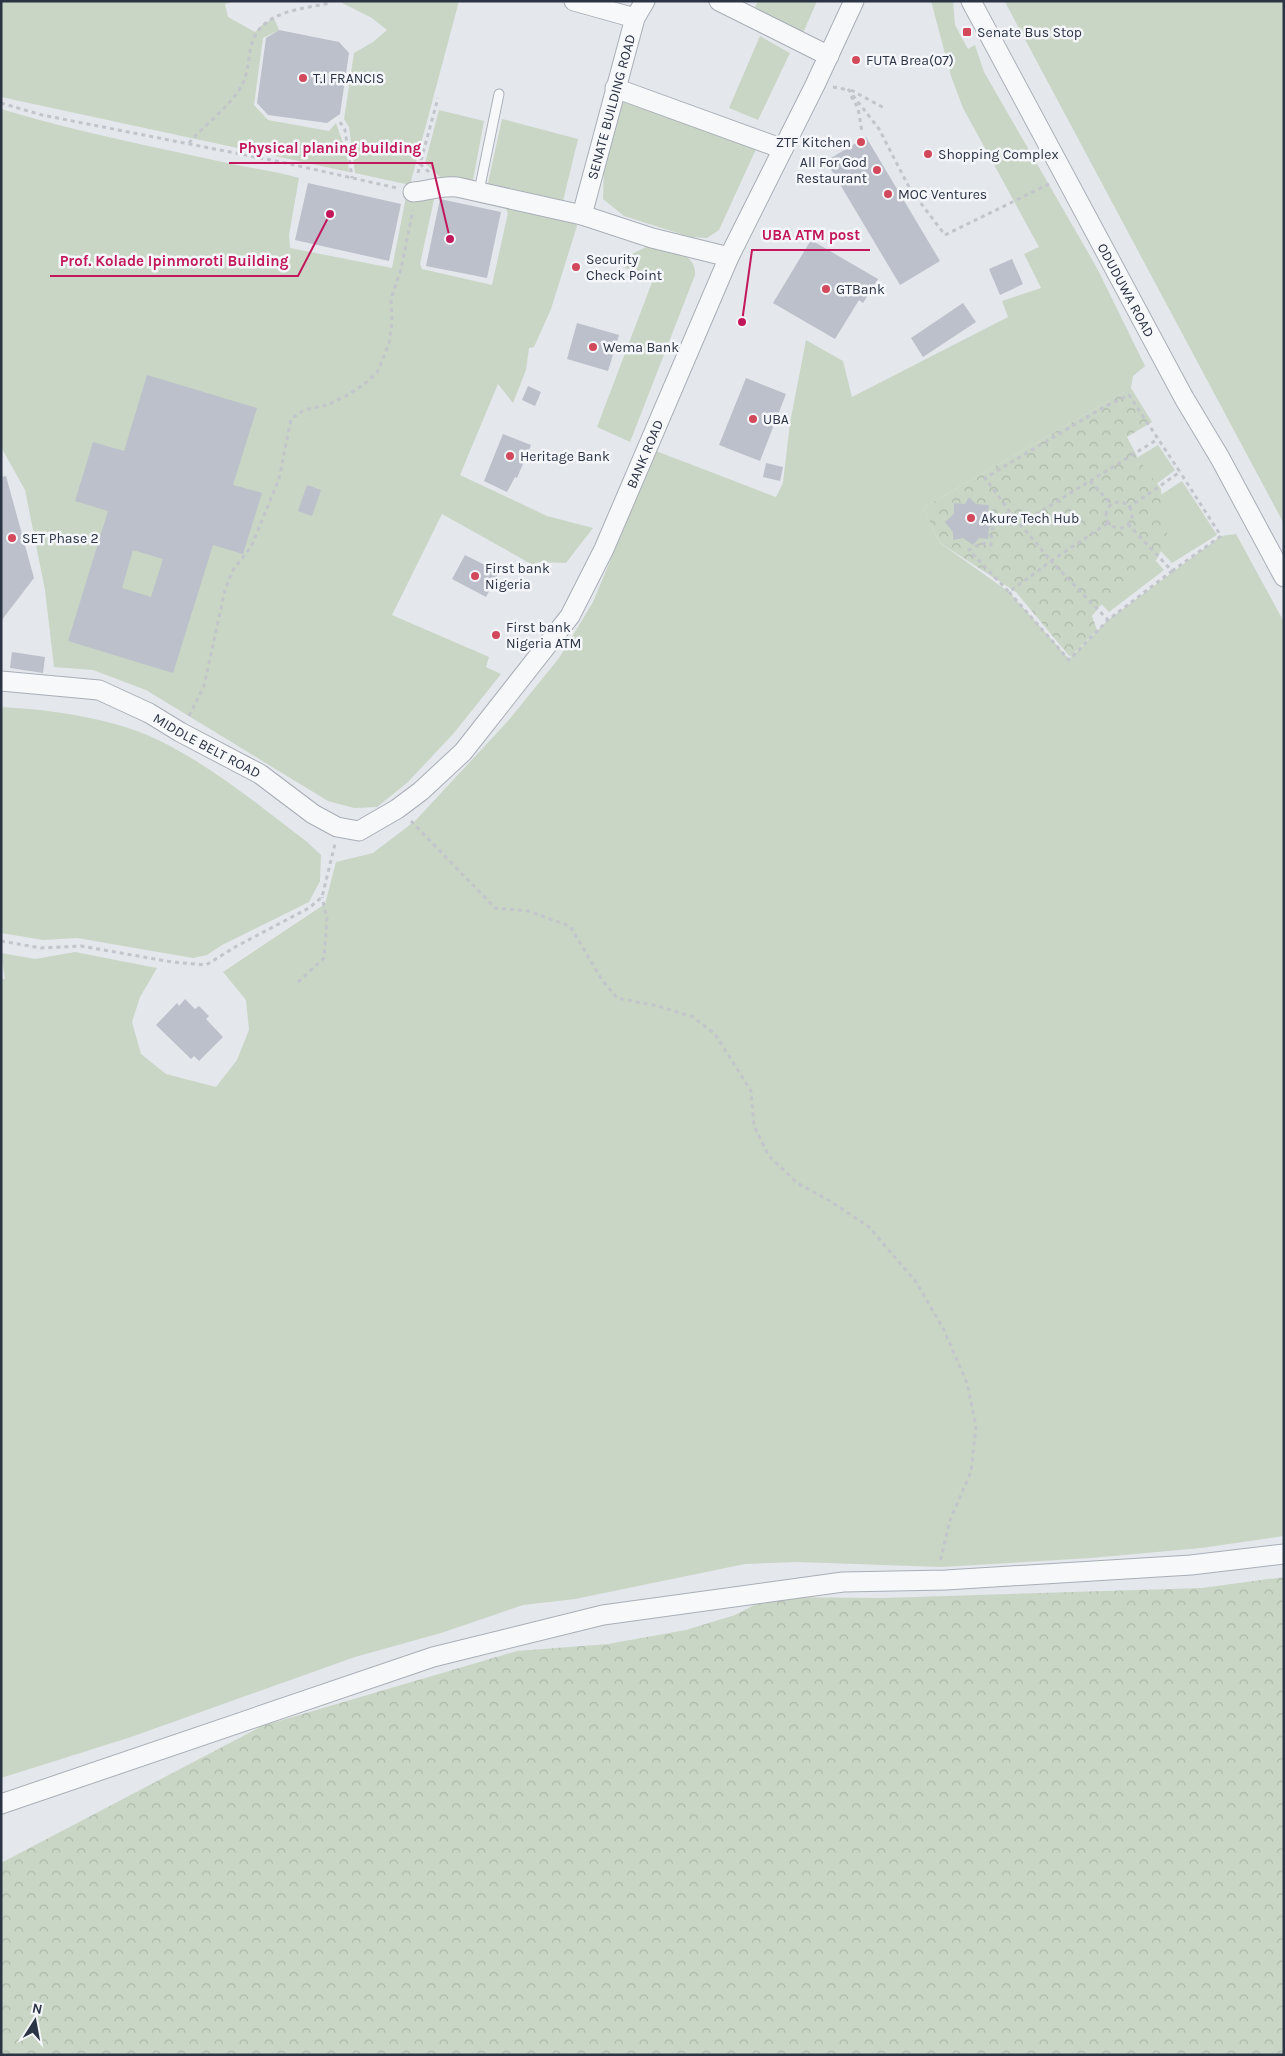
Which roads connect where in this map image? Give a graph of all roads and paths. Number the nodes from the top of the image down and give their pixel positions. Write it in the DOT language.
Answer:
graph roads {
  1 [pos="331,1"];
  2 [pos="574,1"];
  3 [pos="645,1"];
  4 [pos="719,1"];
  5 [pos="854,1"];
  6 [pos="865,1"];
  7 [pos="972,1"];
  8 [pos="634,18"];
  9 [pos="829,56"];
  10 [pos="816,85"];
  11 [pos="615,88"];
  12 [pos="848,89"];
  13 [pos="499,94"];
  14 [pos="438,98"];
  15 [pos="1,103"];
  16 [pos="886,110"];
  17 [pos="340,122"];
  18 [pos="862,132"];
  19 [pos="190,144"];
  20 [pos="782,149"];
  21 [pos="1066,175"];
  22 [pos="352,178"];
  23 [pos="445,185"];
  24 [pos="419,191"];
  25 [pos="479,192"];
  26 [pos="582,215"];
  27 [pos="728,257"];
  28 [pos="1158,440"];
  29 [pos="1180,472"];
  30 [pos="1090,481"];
  31 [pos="1112,505"];
  32 [pos="1128,508"];
  33 [pos="1010,512"];
  34 [pos="1020,524"];
  35 [pos="1108,524"];
  36 [pos="1128,524"];
  37 [pos="1052,561"];
  38 [pos="1172,571"];
  39 [pos="1284,577"];
  40 [pos="1009,592"];
  41 [pos="1108,620"];
  42 [pos="1,681"];
  43 [pos="180,732"];
  44 [pos="397,809"];
  45 [pos="337,827"];
  46 [pos="322,897"];
  47 [pos="1,941"];
  48 [pos="298,982"];
  49 [pos="1284,1554"];
  50 [pos="944,1580"];
  51 [pos="1,1804"];
  1 -- 19 [label="path"];
  2 -- 8 [label="street"];
  3 -- 8 [label="street, SENATE BUILDING ROAD"];
  4 -- 9 [label="street"];
  5 -- 9 [label="street, BANK ROAD"];
  6 -- 9 [label="street, BANK ROAD"];
  7 -- 21 [label="street, ODUDUWA ROAD"];
  8 -- 11 [label="street, SENATE BUILDING ROAD"];
  9 -- 10 [label="street, BANK ROAD"];
  10 -- 12 [label="path"];
  10 -- 20 [label="street, BANK ROAD"];
  11 -- 20 [label="street, SENATE BUILDING ROAD"];
  11 -- 26 [label="street, SENATE BUILDING ROAD"];
  12 -- 16 [label="path"];
  12 -- 18 [label="path"];
  12 -- 21 [label="path"];
  13 -- 25 [label="lane"];
  14 -- 23 [label="path"];
  15 -- 19 [label="path"];
  17 -- 22 [label="path"];
  19 -- 22 [label="path"];
  20 -- 27 [label="street, BANK ROAD"];
  21 -- 39 [label="street, ODUDUWA ROAD"];
  22 -- 24 [label="path"];
  23 -- 24 [label="street"];
  23 -- 25 [label="street"];
  24 -- 43 [label="path"];
  25 -- 26 [label="street"];
  26 -- 27 [label="street"];
  27 -- 44 [label="street, BANK ROAD"];
  28 -- 29 [label="path"];
  28 -- 30 [label="path"];
  28 -- 33 [label="path"];
  29 -- 32 [label="path"];
  29 -- 38 [label="path"];
  30 -- 31 [label="path"];
  30 -- 34 [label="path"];
  31 -- 32 [label="path"];
  31 -- 35 [label="path"];
  32 -- 36 [label="path"];
  33 -- 34 [label="path"];
  33 -- 40 [label="path"];
  34 -- 37 [label="path"];
  35 -- 36 [label="path"];
  35 -- 37 [label="path"];
  36 -- 38 [label="path"];
  37 -- 40 [label="path"];
  37 -- 41 [label="path"];
  38 -- 41 [label="path"];
  40 -- 41 [label="path"];
  42 -- 43 [label="street, MIDDLE BELT ROAD"];
  43 -- 45 [label="street, MIDDLE BELT ROAD"];
  44 -- 45 [label="street, MIDDLE BELT ROAD"];
  44 -- 50 [label="path"];
  45 -- 46 [label="path"];
  46 -- 47 [label="path"];
  46 -- 48 [label="path"];
  49 -- 50 [label="street"];
  50 -- 51 [label="street"];
}
